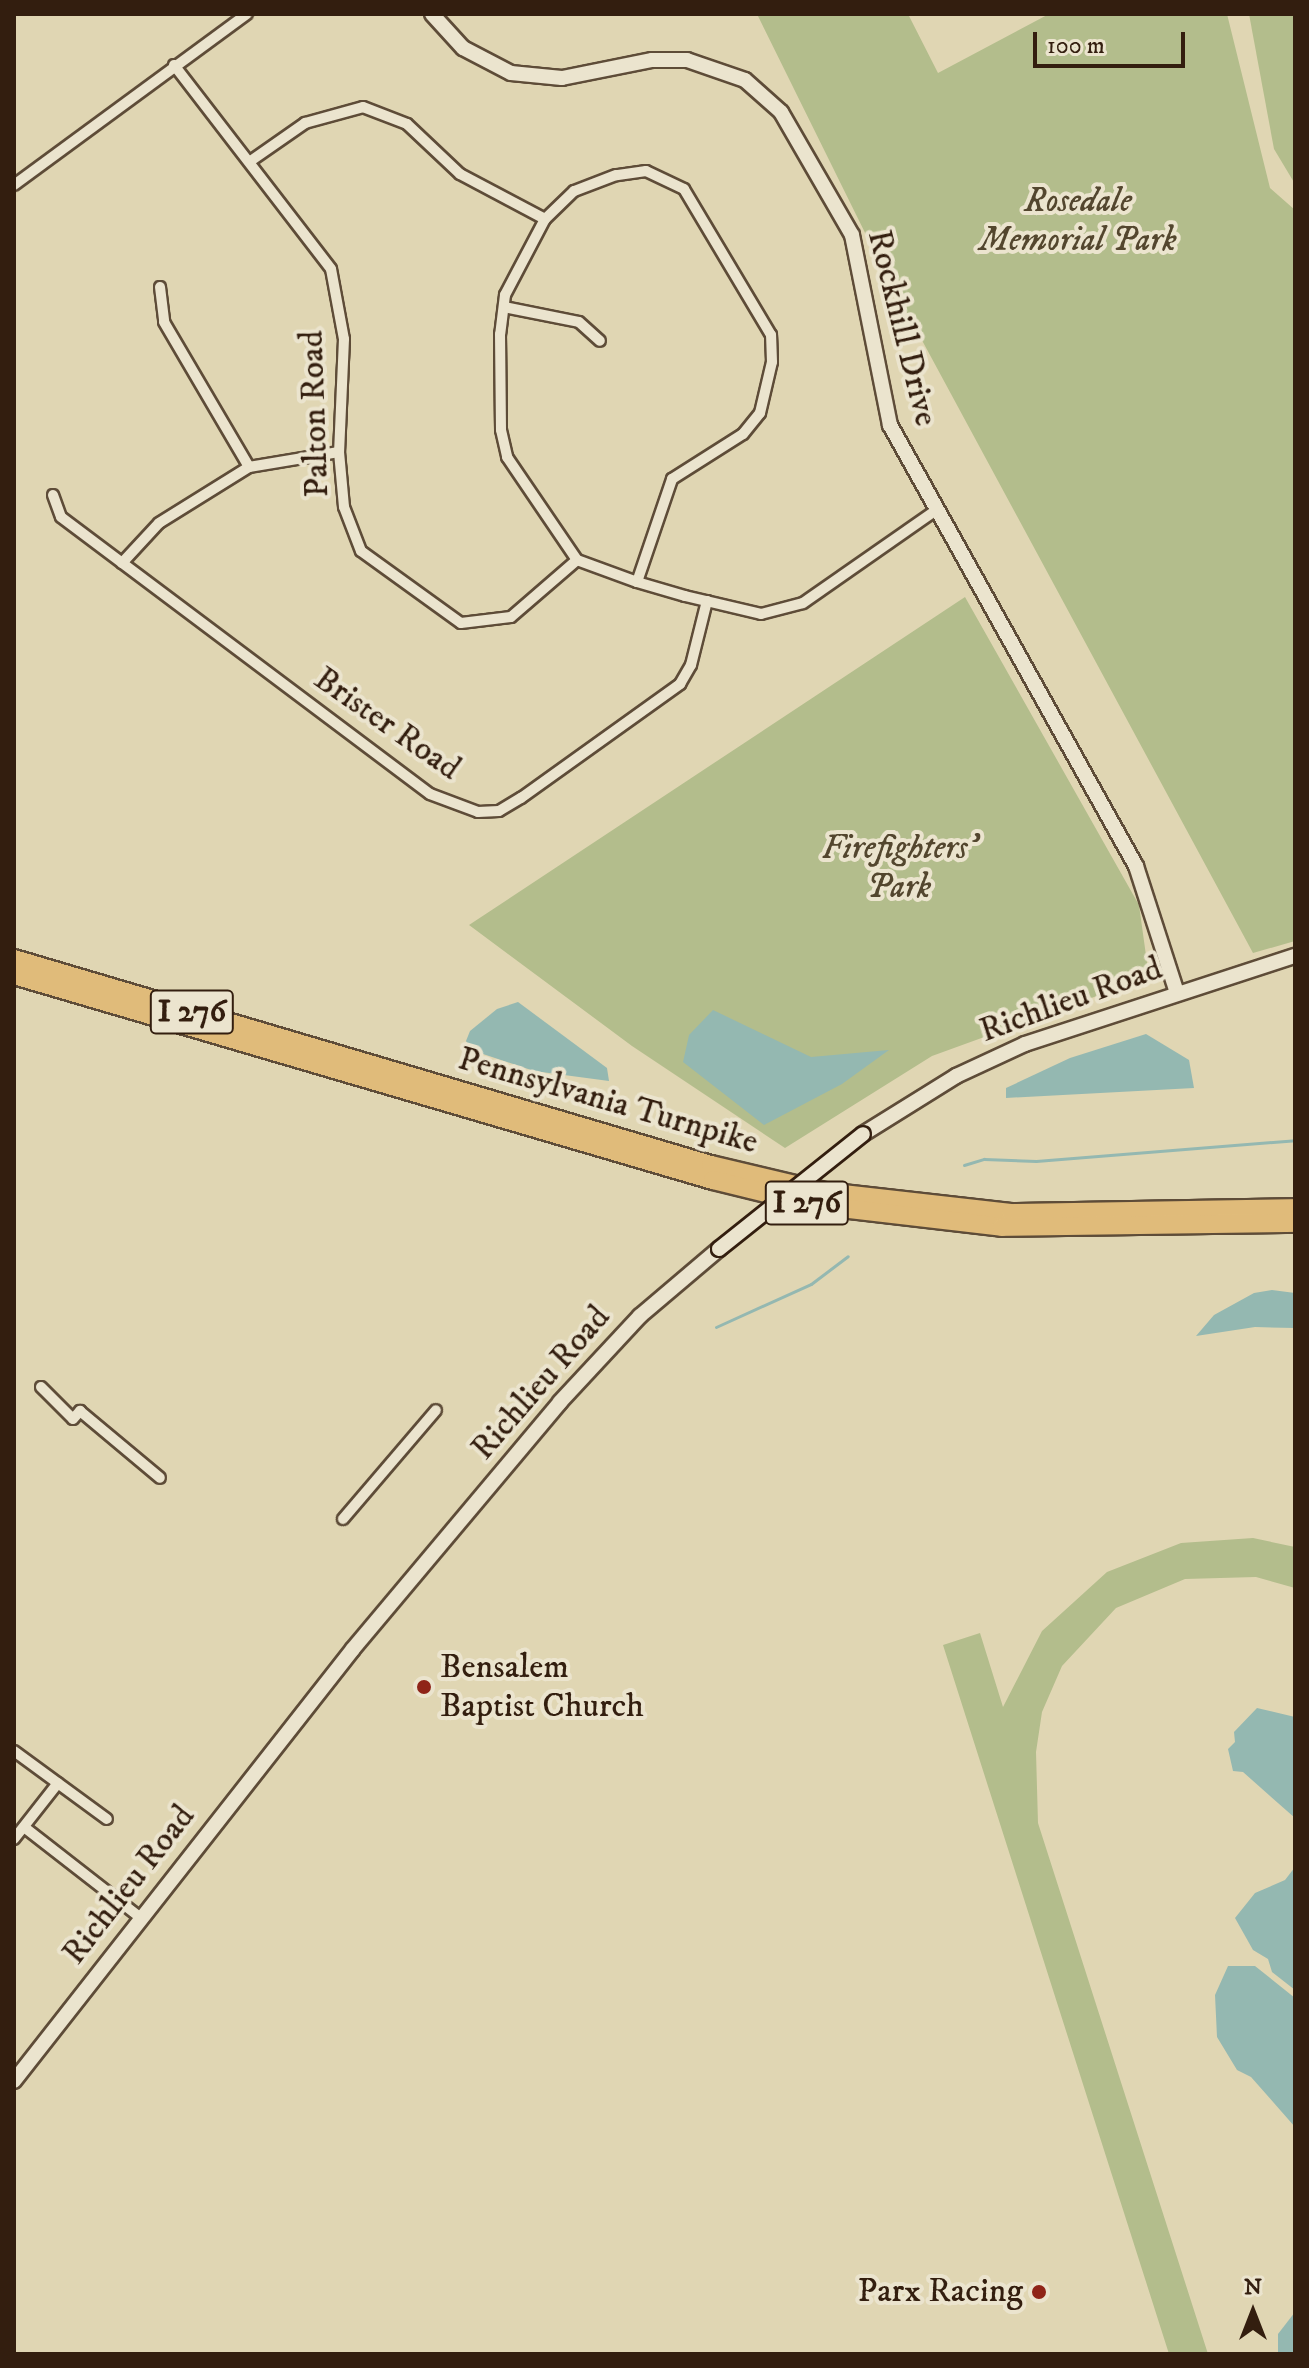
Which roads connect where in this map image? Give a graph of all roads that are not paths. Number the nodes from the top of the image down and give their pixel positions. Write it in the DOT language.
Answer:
graph roads {
  1 [pos="247,14"];
  2 [pos="432,14"];
  3 [pos="174,65"];
  4 [pos="252,160"];
  5 [pos="14,185"];
  6 [pos="545,219"];
  7 [pos="160,287"];
  8 [pos="504,307"];
  9 [pos="600,341"];
  10 [pos="339,452"];
  11 [pos="249,467"];
  12 [pos="53,495"];
  13 [pos="935,511"];
  14 [pos="577,560"];
  15 [pos="122,563"];
  16 [pos="637,582"];
  17 [pos="707,601"];
  18 [pos="1295,956"];
  19 [pos="14,959"];
  20 [pos="14,975"];
  21 [pos="1177,993"];
  22 [pos="1295,1208"];
  23 [pos="1295,1223"];
  24 [pos="41,1387"];
  25 [pos="436,1410"];
  26 [pos="160,1478"];
  27 [pos="343,1519"];
  28 [pos="14,1751"];
  29 [pos="58,1783"];
  30 [pos="107,1819"];
  31 [pos="24,1827"];
  32 [pos="14,1839"];
  33 [pos="141,1918"];
  34 [pos="14,2081"];
  1 -- 3 [label="street"];
  2 -- 13 [label="main road, Rockhill Drive"];
  3 -- 4 [label="street, Palton Road"];
  3 -- 5 [label="street"];
  4 -- 6 [label="street"];
  4 -- 10 [label="street, Palton Road"];
  6 -- 8 [label="street"];
  6 -- 16 [label="street"];
  7 -- 11 [label="street"];
  8 -- 9 [label="street"];
  8 -- 14 [label="street"];
  10 -- 11 [label="street"];
  10 -- 14 [label="street, Palton Road"];
  11 -- 15 [label="street"];
  12 -- 15 [label="street, Brister Road"];
  13 -- 17 [label="street"];
  13 -- 21 [label="main road, Rockhill Drive"];
  14 -- 16 [label="street"];
  15 -- 17 [label="street, Brister Road"];
  16 -- 17 [label="street"];
  18 -- 21 [label="main road, Richlieu Road"];
  19 -- 22 [label="highway, Pennsylvania Turnpike / I 276"];
  20 -- 23 [label="highway, Pennsylvania Turnpike / I 276"];
  21 -- 33 [label="main road, Richlieu Road, bridge"];
  24 -- 26 [label="street"];
  25 -- 27 [label="street"];
  28 -- 29 [label="street"];
  29 -- 30 [label="street"];
  29 -- 31 [label="street"];
  31 -- 32 [label="street"];
  31 -- 33 [label="street"];
  33 -- 34 [label="main road, Richlieu Road"];
}
